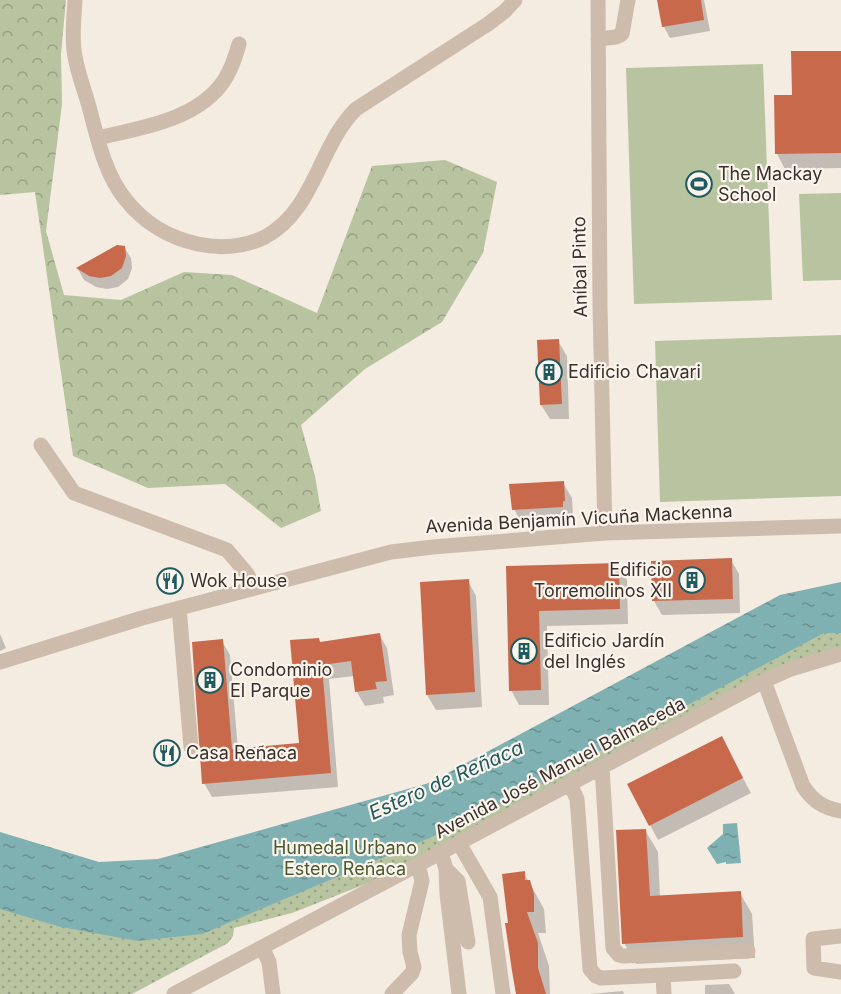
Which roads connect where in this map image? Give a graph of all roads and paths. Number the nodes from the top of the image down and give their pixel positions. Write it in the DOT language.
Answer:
graph roads {
  1 [pos="75,0"];
  2 [pos="515,0"];
  3 [pos="598,0"];
  4 [pos="628,0"];
  5 [pos="598,39"];
  6 [pos="239,44"];
  7 [pos="98,138"];
  8 [pos="41,445"];
  9 [pos="841,526"];
  10 [pos="605,533"];
  11 [pos="252,589"];
  12 [pos="179,608"];
  13 [pos="841,654"];
  14 [pos="0,662"];
  15 [pos="764,681"];
  16 [pos="191,747"];
  17 [pos="602,767"];
  18 [pos="570,784"];
  19 [pos="841,811"];
  20 [pos="459,843"];
  21 [pos="441,853"];
  22 [pos="418,864"];
  23 [pos="446,868"];
  24 [pos="841,936"];
  25 [pos="468,942"];
  26 [pos="262,947"];
  27 [pos="748,951"];
  28 [pos="734,971"];
  29 [pos="841,972"];
  30 [pos="663,975"];
  31 [pos="174,994"];
  32 [pos="273,994"];
  33 [pos="392,994"];
  34 [pos="459,994"];
  35 [pos="503,994"];
  36 [pos="664,994"];
  1 -- 7 [label="street"];
  2 -- 7 [label="street"];
  3 -- 5 [label="street, Aníbal Pinto"];
  4 -- 5 [label="street"];
  5 -- 10 [label="street, Aníbal Pinto"];
  6 -- 7 [label="street"];
  8 -- 11 [label="street"];
  9 -- 10 [label="street, Avenida Benjamín Vicuña Mackenna"];
  10 -- 11 [label="street, Avenida Benjamín Vicuña Mackenna"];
  11 -- 12 [label="street, Avenida Benjamín Vicuña Mackenna"];
  12 -- 14 [label="street, Avenida Benjamín Vicuña Mackenna"];
  12 -- 16 [label="street"];
  13 -- 15 [label="street, Avenida José Manuel Balmaceda"];
  15 -- 17 [label="street, Avenida José Manuel Balmaceda"];
  15 -- 19 [label="street"];
  17 -- 18 [label="street, Avenida José Manuel Balmaceda"];
  17 -- 27 [label="street"];
  18 -- 20 [label="street, Avenida José Manuel Balmaceda"];
  18 -- 30 [label="street"];
  20 -- 21 [label="street, Avenida José Manuel Balmaceda"];
  20 -- 35 [label="street"];
  21 -- 22 [label="street, Avenida José Manuel Balmaceda"];
  21 -- 23 [label="street"];
  22 -- 26 [label="street, Avenida José Manuel Balmaceda"];
  22 -- 33 [label="street"];
  23 -- 25 [label="street"];
  23 -- 34 [label="street"];
  24 -- 29 [label="street"];
  26 -- 31 [label="street, Avenida José Manuel Balmaceda"];
  26 -- 32 [label="street"];
  28 -- 30 [label="street"];
  30 -- 36 [label="street"];
}
